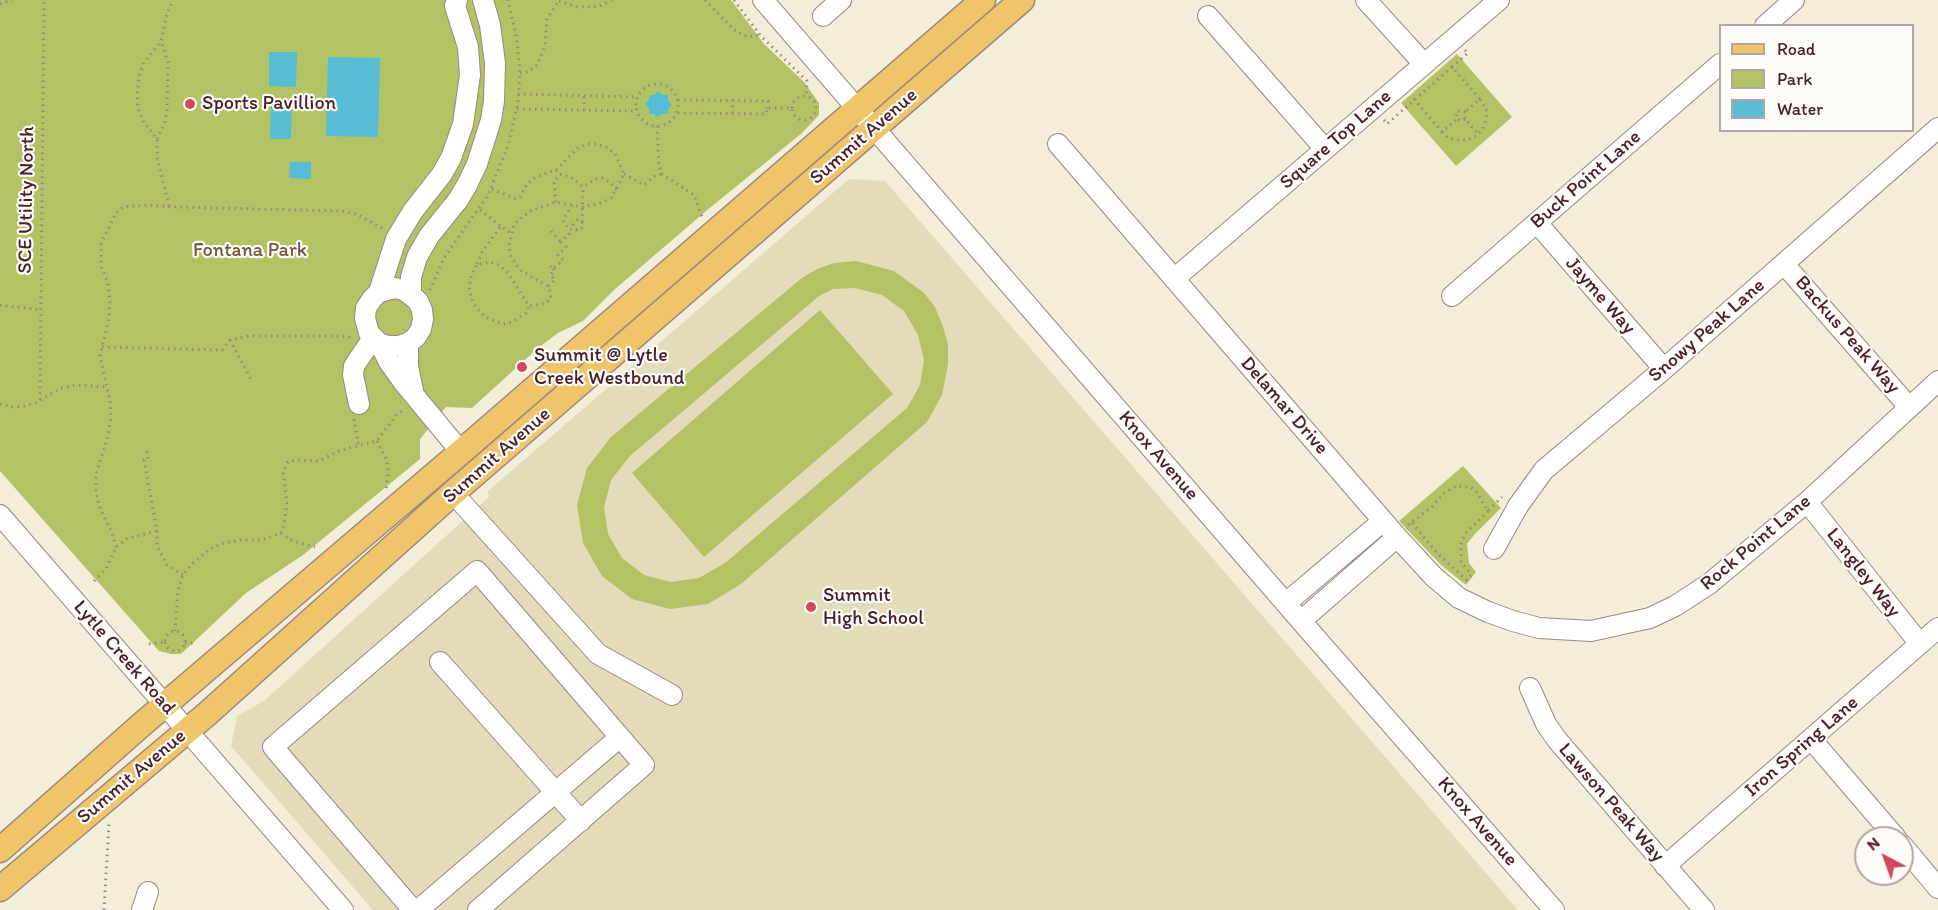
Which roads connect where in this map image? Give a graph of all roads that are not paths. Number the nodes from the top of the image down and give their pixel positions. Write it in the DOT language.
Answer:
graph roads {
  1 [pos="457,0"];
  2 [pos="483,0"];
  3 [pos="763,0"];
  4 [pos="841,0"];
  5 [pos="983,0"];
  6 [pos="1022,0"];
  7 [pos="1366,0"];
  8 [pos="1498,0"];
  9 [pos="1794,0"];
  10 [pos="822,16"];
  11 [pos="1208,16"];
  12 [pos="1767,24"];
  13 [pos="1424,64"];
  14 [pos="1719,65"];
  15 [pos="858,110"];
  16 [pos="874,128"];
  17 [pos="1938,128"];
  18 [pos="1058,144"];
  19 [pos="1325,149"];
  20 [pos="1537,223"];
  21 [pos="1785,264"];
  22 [pos="1174,279"];
  23 [pos="379,292"];
  24 [pos="411,294"];
  25 [pos="1452,296"];
  26 [pos="376,340"];
  27 [pos="408,343"];
  28 [pos="1664,369"];
  29 [pos="1938,381"];
  30 [pos="410,401"];
  31 [pos="359,404"];
  32 [pos="1909,406"];
  33 [pos="461,452"];
  34 [pos="453,493"];
  35 [pos="1807,502"];
  36 [pos="0,515"];
  37 [pos="1383,521"];
  38 [pos="1397,537"];
  39 [pos="1494,549"];
  40 [pos="531,582"];
  41 [pos="1286,603"];
  42 [pos="506,604"];
  43 [pos="1301,621"];
  44 [pos="1539,628"];
  45 [pos="1938,628"];
  46 [pos="1920,644"];
  47 [pos="440,662"];
  48 [pos="1530,688"];
  49 [pos="672,695"];
  50 [pos="166,705"];
  51 [pos="187,730"];
  52 [pos="620,737"];
  53 [pos="1811,739"];
  54 [pos="555,792"];
  55 [pos="581,821"];
  56 [pos="1886,826"];
  57 [pos="0,849"];
  58 [pos="1914,859"];
  59 [pos="1665,866"];
  60 [pos="1938,888"];
  61 [pos="0,889"];
  62 [pos="343,910"];
  63 [pos="413,910"];
  64 [pos="418,910"];
  65 [pos="478,910"];
  66 [pos="1554,910"];
  67 [pos="1704,910"];
  1 -- 23 [label="street"];
  2 -- 24 [label="street"];
  3 -- 15 [label="street, Knox Avenue"];
  4 -- 10 [label="street"];
  5 -- 15 [label="main road, Summit Avenue"];
  6 -- 16 [label="main road, Summit Avenue"];
  7 -- 13 [label="street"];
  8 -- 13 [label="street, Square Top Lane"];
  9 -- 12 [label="street"];
  11 -- 19 [label="street"];
  13 -- 19 [label="street, Square Top Lane"];
  14 -- 20 [label="street, Buck Point Lane"];
  15 -- 16 [label="street, Knox Avenue"];
  15 -- 33 [label="main road, Summit Avenue"];
  16 -- 34 [label="main road, Summit Avenue"];
  16 -- 41 [label="street, Knox Avenue"];
  17 -- 21 [label="street, Snowy Peak Lane"];
  18 -- 22 [label="street, Delamar Drive"];
  19 -- 22 [label="street, Square Top Lane"];
  20 -- 25 [label="street, Buck Point Lane"];
  20 -- 28 [label="street, Jayme Way"];
  21 -- 28 [label="street, Snowy Peak Lane"];
  21 -- 32 [label="street, Backus Peak Way"];
  22 -- 37 [label="street, Delamar Drive"];
  23 -- 24 [label="street"];
  23 -- 26 [label="street"];
  24 -- 27 [label="street"];
  26 -- 27 [label="street"];
  26 -- 30 [label="street"];
  26 -- 31 [label="street"];
  27 -- 30 [label="street"];
  28 -- 39 [label="street, Snowy Peak Lane"];
  29 -- 32 [label="street, Rock Point Lane"];
  30 -- 33 [label="street"];
  32 -- 35 [label="street, Rock Point Lane"];
  33 -- 50 [label="main road, Summit Avenue"];
  34 -- 40 [label="street"];
  34 -- 51 [label="main road, Summit Avenue"];
  35 -- 44 [label="street, Rock Point Lane"];
  35 -- 46 [label="street, Langley Way"];
  36 -- 50 [label="street, Lytle Creek Road"];
  37 -- 38 [label="street, Delamar Drive"];
  37 -- 41 [label="street"];
  38 -- 43 [label="street"];
  38 -- 44 [label="street, Delamar Drive"];
  40 -- 42 [label="street"];
  40 -- 49 [label="street"];
  41 -- 43 [label="street, Knox Avenue"];
  42 -- 52 [label="street"];
  42 -- 63 [label="street"];
  43 -- 66 [label="street, Knox Avenue"];
  45 -- 46 [label="street, Iron Spring Lane"];
  46 -- 53 [label="street, Iron Spring Lane"];
  47 -- 54 [label="street"];
  48 -- 59 [label="street, Lawson Peak Way"];
  50 -- 51 [label="street, Lytle Creek Road"];
  50 -- 57 [label="main road, Summit Avenue"];
  51 -- 61 [label="main road, Summit Avenue"];
  51 -- 62 [label="street, Lytle Creek Road"];
  52 -- 54 [label="street"];
  52 -- 55 [label="street"];
  53 -- 56 [label="street"];
  53 -- 59 [label="street, Iron Spring Lane"];
  54 -- 55 [label="street"];
  54 -- 64 [label="street"];
  55 -- 65 [label="street"];
  58 -- 60 [label="street"];
  59 -- 67 [label="street, Lawson Peak Way"];
}
